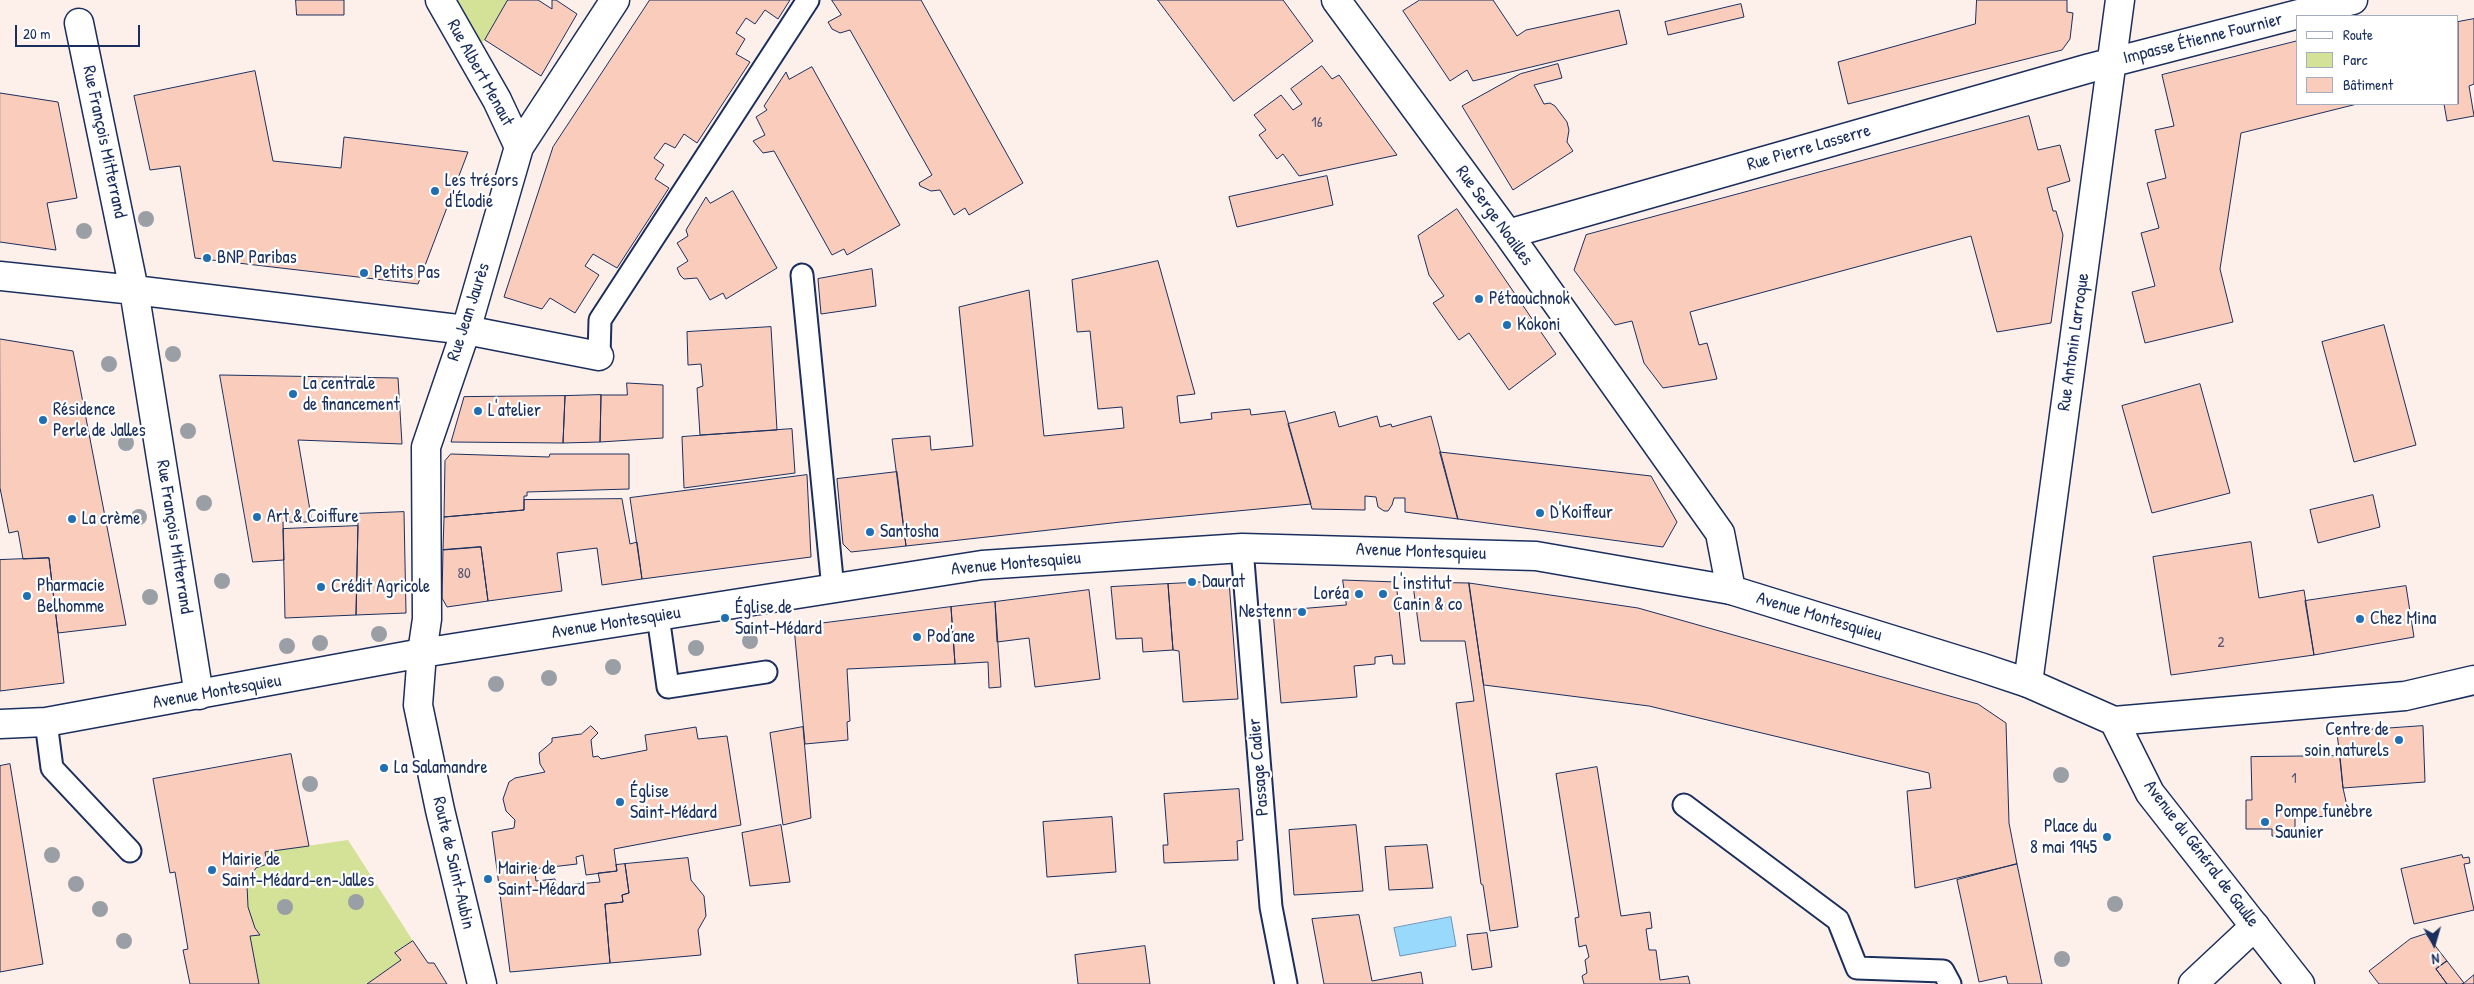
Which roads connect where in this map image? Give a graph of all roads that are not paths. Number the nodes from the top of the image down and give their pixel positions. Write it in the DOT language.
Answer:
graph roads {
  1 [pos="440,0"];
  2 [pos="615,0"];
  3 [pos="808,0"];
  4 [pos="1336,0"];
  5 [pos="2120,0"];
  6 [pos="2353,0"];
  7 [pos="79,23"];
  8 [pos="2111,62"];
  9 [pos="519,147"];
  10 [pos="1508,234"];
  11 [pos="802,275"];
  12 [pos="0,276"];
  13 [pos="134,290"];
  14 [pos="466,330"];
  15 [pos="599,356"];
  16 [pos="1242,548"];
  17 [pos="833,589"];
  18 [pos="1731,590"];
  19 [pos="658,616"];
  20 [pos="422,653"];
  21 [pos="766,672"];
  22 [pos="2474,680"];
  23 [pos="2028,683"];
  24 [pos="199,695"];
  25 [pos="2114,721"];
  26 [pos="46,722"];
  27 [pos="0,724"];
  28 [pos="1684,804"];
  29 [pos="130,851"];
  30 [pos="2255,926"];
  31 [pos="482,984"];
  32 [pos="1286,984"];
  33 [pos="1950,984"];
  34 [pos="2192,984"];
  35 [pos="2300,984"];
  1 -- 9 [label="street, Rue Albert Menaut"];
  2 -- 9 [label="street, Rue Jean Jaurès"];
  3 -- 15 [label="lane"];
  4 -- 10 [label="street, Rue Serge Noailles"];
  5 -- 8 [label="street, Rue Antonin Larroque"];
  6 -- 8 [label="street, Impasse Étienne Fournier"];
  7 -- 13 [label="street, Rue François Mitterrand"];
  8 -- 10 [label="street, Rue Pierre Lasserre"];
  8 -- 23 [label="street, Rue Antonin Larroque"];
  9 -- 14 [label="street, Rue Jean Jaurès"];
  10 -- 18 [label="street, Rue Serge Noailles"];
  11 -- 17 [label="lane"];
  12 -- 13 [label="street"];
  13 -- 14 [label="street"];
  13 -- 24 [label="street, Rue François Mitterrand"];
  14 -- 15 [label="street"];
  14 -- 20 [label="street, Rue Jean Jaurès"];
  16 -- 17 [label="street, Avenue Montesquieu"];
  16 -- 18 [label="street, Avenue Montesquieu"];
  16 -- 32 [label="lane, Passage Cadier"];
  17 -- 19 [label="street, Avenue Montesquieu"];
  18 -- 23 [label="street, Avenue Montesquieu"];
  19 -- 20 [label="street, Avenue Montesquieu"];
  19 -- 21 [label="lane"];
  20 -- 24 [label="street, Avenue Montesquieu"];
  20 -- 31 [label="street, Route de Saint-Aubin"];
  22 -- 25 [label="street"];
  23 -- 25 [label="street"];
  24 -- 26 [label="street, Avenue Montesquieu"];
  25 -- 30 [label="street, Avenue du Général de Gaulle"];
  26 -- 27 [label="street, Avenue Montesquieu"];
  26 -- 29 [label="lane"];
  28 -- 33 [label="lane"];
  30 -- 34 [label="street"];
  30 -- 35 [label="street, Avenue du Général de Gaulle"];
}
